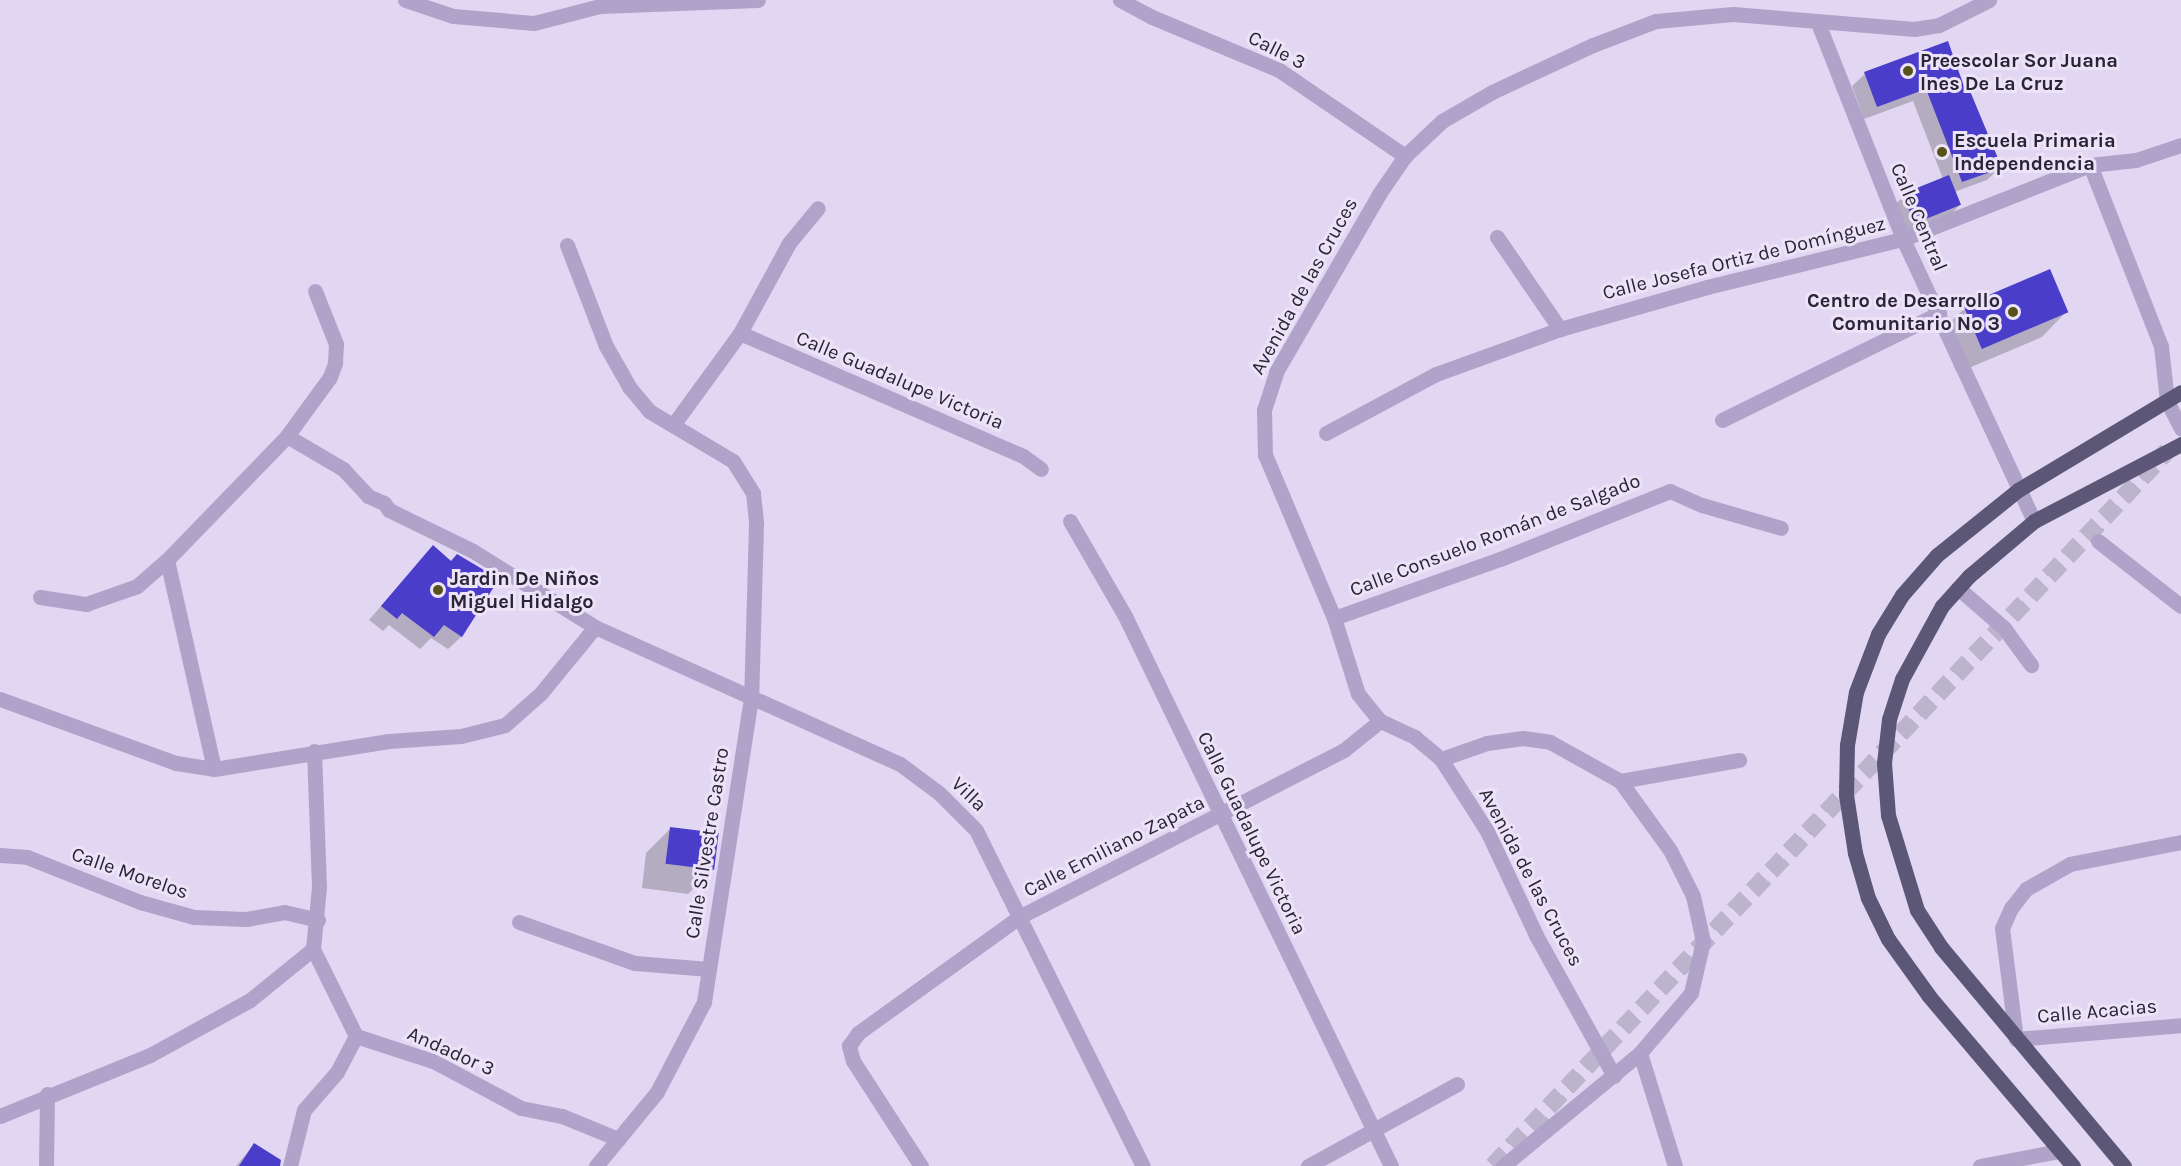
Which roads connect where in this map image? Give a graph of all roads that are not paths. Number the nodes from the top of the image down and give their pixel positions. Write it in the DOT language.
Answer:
graph roads {
  1 [pos="405,0"];
  2 [pos="758,0"];
  3 [pos="1120,0"];
  4 [pos="1989,0"];
  5 [pos="1732,7"];
  6 [pos="1818,23"];
  7 [pos="2181,145"];
  8 [pos="1405,156"];
  9 [pos="2090,165"];
  10 [pos="818,208"];
  11 [pos="1497,237"];
  12 [pos="1903,239"];
  13 [pos="567,245"];
  14 [pos="315,291"];
  15 [pos="1939,313"];
  16 [pos="1560,329"];
  17 [pos="740,333"];
  18 [pos="2181,392"];
  19 [pos="2167,401"];
  20 [pos="1722,420"];
  21 [pos="673,425"];
  22 [pos="2181,429"];
  23 [pos="1326,433"];
  24 [pos="287,436"];
  25 [pos="2181,444"];
  26 [pos="1041,469"];
  27 [pos="2018,490"];
  28 [pos="1070,521"];
  29 [pos="2034,521"];
  30 [pos="1781,528"];
  31 [pos="2098,541"];
  32 [pos="167,560"];
  33 [pos="1958,588"];
  34 [pos="40,597"];
  35 [pos="2181,606"];
  36 [pos="1334,618"];
  37 [pos="595,627"];
  38 [pos="2031,665"];
  39 [pos="751,698"];
  40 [pos="0,699"];
  41 [pos="1380,721"];
  42 [pos="314,751"];
  43 [pos="1441,759"];
  44 [pos="1739,760"];
  45 [pos="214,769"];
  46 [pos="1620,781"];
  47 [pos="1221,815"];
  48 [pos="2181,842"];
  49 [pos="0,855"];
  50 [pos="1021,916"];
  51 [pos="318,920"];
  52 [pos="519,921"];
  53 [pos="313,949"];
  54 [pos="709,969"];
  55 [pos="2181,1025"];
  56 [pos="356,1036"];
  57 [pos="2016,1039"];
  58 [pos="1640,1053"];
  59 [pos="1614,1076"];
  60 [pos="1457,1084"];
  61 [pos="47,1094"];
  62 [pos="0,1116"];
  63 [pos="1372,1134"];
  64 [pos="618,1139"];
  65 [pos="2059,1151"];
  66 [pos="46,1166"];
  67 [pos="290,1166"];
  68 [pos="596,1166"];
  69 [pos="921,1166"];
  70 [pos="1143,1166"];
  71 [pos="1308,1166"];
  72 [pos="1391,1166"];
  73 [pos="1503,1166"];
  74 [pos="1675,1166"];
  75 [pos="1980,1166"];
  76 [pos="2073,1166"];
  77 [pos="2124,1166"];
  1 -- 2 [label="street"];
  3 -- 8 [label="street, Calle 3"];
  4 -- 6 [label="street, Avenida de las Cruces"];
  5 -- 6 [label="street, Avenida de las Cruces"];
  5 -- 8 [label="street, Avenida de las Cruces"];
  6 -- 12 [label="street, Calle Central"];
  7 -- 9 [label="street, Calle Josefa Ortiz de Domínguez"];
  8 -- 36 [label="street, Avenida de las Cruces"];
  9 -- 12 [label="street, Calle Josefa Ortiz de Domínguez"];
  9 -- 19 [label="street"];
  10 -- 17 [label="street"];
  11 -- 16 [label="street"];
  12 -- 15 [label="street, Calle Central"];
  12 -- 16 [label="street, Calle Josefa Ortiz de Domínguez"];
  13 -- 21 [label="street"];
  14 -- 24 [label="street"];
  15 -- 20 [label="street"];
  15 -- 27 [label="street, Calle Central"];
  16 -- 23 [label="street, Calle Josefa Ortiz de Domínguez"];
  17 -- 21 [label="street"];
  17 -- 26 [label="street, Calle Guadalupe Victoria"];
  18 -- 19 [label="main road"];
  19 -- 22 [label="street"];
  19 -- 27 [label="main road"];
  21 -- 39 [label="street, Calle Silvestre Castro"];
  24 -- 32 [label="street"];
  24 -- 37 [label="street, Villa"];
  25 -- 29 [label="main road"];
  27 -- 29 [label="street, Calle Central"];
  27 -- 65 [label="main road"];
  28 -- 47 [label="street, Calle Guadalupe Victoria"];
  29 -- 33 [label="main road"];
  30 -- 36 [label="street, Calle Consuelo Román de Salgado"];
  31 -- 35 [label="street"];
  32 -- 34 [label="street"];
  32 -- 45 [label="street"];
  33 -- 38 [label="street"];
  33 -- 57 [label="main road"];
  36 -- 41 [label="street, Avenida de las Cruces"];
  37 -- 39 [label="street, Villa"];
  37 -- 42 [label="street"];
  39 -- 50 [label="street, Villa"];
  39 -- 54 [label="street, Calle Silvestre Castro"];
  40 -- 45 [label="street"];
  41 -- 43 [label="street, Avenida de las Cruces"];
  41 -- 47 [label="street, Calle Emiliano Zapata"];
  42 -- 45 [label="street"];
  42 -- 51 [label="street"];
  43 -- 46 [label="street"];
  43 -- 59 [label="street, Avenida de las Cruces"];
  44 -- 46 [label="street"];
  46 -- 58 [label="street"];
  47 -- 50 [label="street, Calle Emiliano Zapata"];
  47 -- 63 [label="street, Calle Guadalupe Victoria"];
  48 -- 57 [label="street"];
  49 -- 51 [label="street, Calle Morelos"];
  50 -- 69 [label="street, Calle Emiliano Zapata"];
  50 -- 70 [label="street, Villa"];
  51 -- 53 [label="street"];
  52 -- 54 [label="street"];
  53 -- 56 [label="street"];
  53 -- 61 [label="street"];
  54 -- 64 [label="street, Calle Silvestre Castro"];
  55 -- 57 [label="street, Calle Acacias"];
  56 -- 64 [label="street, Andador 3"];
  56 -- 67 [label="street"];
  57 -- 77 [label="main road"];
  58 -- 59 [label="street"];
  58 -- 74 [label="street"];
  59 -- 73 [label="street"];
  60 -- 63 [label="street"];
  61 -- 62 [label="street"];
  61 -- 66 [label="street"];
  63 -- 71 [label="street"];
  63 -- 72 [label="street, Calle Guadalupe Victoria"];
  64 -- 68 [label="street, Calle Silvestre Castro"];
  65 -- 75 [label="street"];
  65 -- 76 [label="main road"];
}
